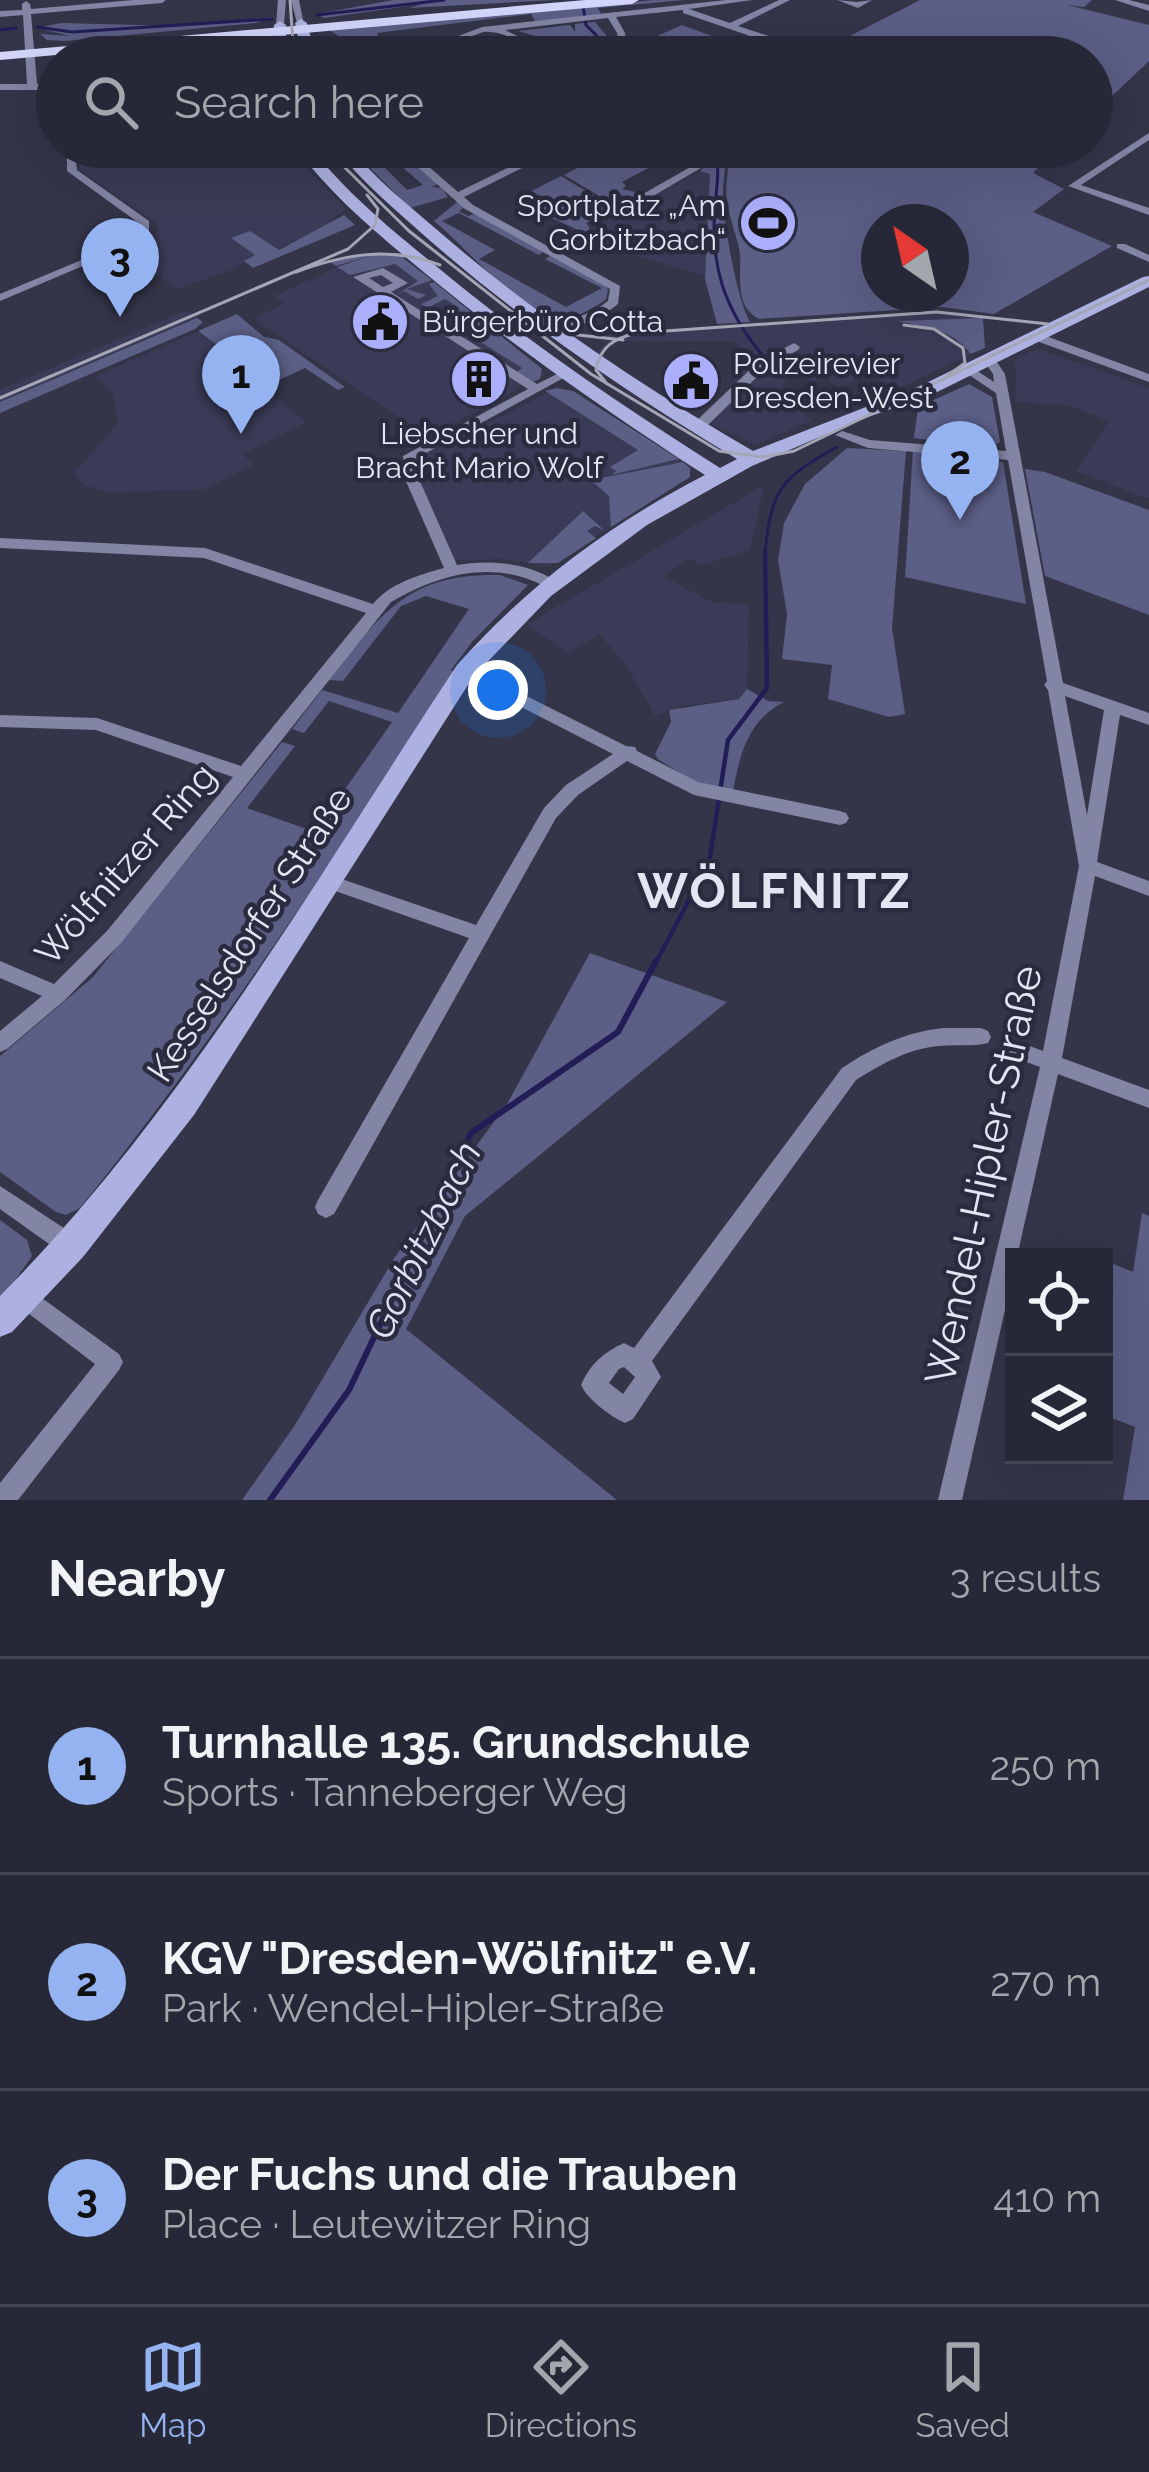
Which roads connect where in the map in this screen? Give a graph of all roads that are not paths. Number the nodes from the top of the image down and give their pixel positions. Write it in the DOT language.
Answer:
graph roads {
  1 [pos="28,0"];
  2 [pos="162,0"];
  3 [pos="282,0"];
  4 [pos="295,0"];
  5 [pos="632,0"];
  6 [pos="748,0"];
  7 [pos="786,0"];
  8 [pos="841,0"];
  9 [pos="868,0"];
  10 [pos="1119,0"];
  11 [pos="583,8"];
  12 [pos="1149,8"];
  13 [pos="685,10"];
  14 [pos="23,12"];
  15 [pos="0,14"];
  16 [pos="612,17"];
  17 [pos="302,27"];
  18 [pos="729,27"];
  19 [pos="280,29"];
  20 [pos="496,29"];
  21 [pos="200,36"];
  22 [pos="280,36"];
  23 [pos="304,36"];
  24 [pos="457,36"];
  25 [pos="512,36"];
  26 [pos="622,36"];
  27 [pos="757,36"];
  28 [pos="36,50"];
  29 [pos="30,51"];
  30 [pos="0,53"];
  31 [pos="32,85"];
  32 [pos="36,85"];
  33 [pos="0,87"];
  34 [pos="1149,136"];
  35 [pos="1113,160"];
  36 [pos="72,168"];
  37 [pos="319,168"];
  38 [pos="364,168"];
  39 [pos="424,168"];
  40 [pos="516,168"];
  41 [pos="694,168"];
  42 [pos="1100,168"];
  43 [pos="456,197"];
  44 [pos="625,207"];
  45 [pos="1149,212"];
  46 [pos="1121,246"];
  47 [pos="1149,259"];
  48 [pos="1149,281"];
  49 [pos="382,292"];
  50 [pos="0,298"];
  51 [pos="577,324"];
  52 [pos="543,327"];
  53 [pos="1035,336"];
  54 [pos="565,343"];
  55 [pos="794,347"];
  56 [pos="988,358"];
  57 [pos="966,369"];
  58 [pos="563,375"];
  59 [pos="1149,378"];
  60 [pos="537,389"];
  61 [pos="998,390"];
  62 [pos="890,406"];
  63 [pos="698,427"];
  64 [pos="842,435"];
  65 [pos="1012,456"];
  66 [pos="755,470"];
  67 [pos="722,478"];
  68 [pos="0,542"];
  69 [pos="452,569"];
  70 [pos="554,586"];
  71 [pos="374,610"];
  72 [pos="465,671"];
  73 [pos="1052,686"];
  74 [pos="1113,706"];
  75 [pos="1149,719"];
  76 [pos="0,721"];
  77 [pos="628,751"];
  78 [pos="245,775"];
  79 [pos="840,818"];
  80 [pos="1088,866"];
  81 [pos="330,882"];
  82 [pos="1149,889"];
  83 [pos="482,935"];
  84 [pos="0,969"];
  85 [pos="58,994"];
  86 [pos="981,1036"];
  87 [pos="0,1042"];
  88 [pos="1009,1047"];
  89 [pos="1051,1062"];
  90 [pos="1149,1099"];
  91 [pos="0,1196"];
  92 [pos="326,1207"];
  93 [pos="72,1246"];
  94 [pos="24,1296"];
  95 [pos="0,1319"];
  96 [pos="638,1361"];
  97 [pos="2,1500"];
  98 [pos="950,1500"];
  1 -- 14 [label="street"];
  2 -- 14 [label="street"];
  3 -- 19 [label="street"];
  4 -- 17 [label="street"];
  5 -- 11 [label="main road"];
  6 -- 13 [label="street"];
  7 -- 18 [label="street"];
  8 -- 9 [label="street"];
  10 -- 12 [label="street"];
  11 -- 16 [label="street"];
  11 -- 17 [label="main road"];
  11 -- 20 [label="street"];
  13 -- 16 [label="street"];
  13 -- 18 [label="street"];
  14 -- 15 [label="street"];
  14 -- 29 [label="street"];
  16 -- 26 [label="street"];
  17 -- 19 [label="main road"];
  17 -- 23 [label="main road"];
  18 -- 27 [label="street"];
  19 -- 21 [label="main road"];
  19 -- 22 [label="main road"];
  20 -- 24 [label="street"];
  20 -- 25 [label="street"];
  28 -- 29 [label="main road"];
  29 -- 30 [label="main road"];
  29 -- 31 [label="street"];
  31 -- 32 [label="street"];
  31 -- 33 [label="street"];
  34 -- 35 [label="street"];
  36 -- 50 [label="street"];
  37 -- 58 [label="main road"];
  38 -- 52 [label="main road"];
  39 -- 43 [label="street"];
  40 -- 43 [label="street"];
  41 -- 44 [label="street"];
  42 -- 45 [label="street"];
  43 -- 51 [label="street"];
  46 -- 47 [label="street"];
  48 -- 53 [label="main road, Kesselsdorfer Straße"];
  49 -- 60 [label="street"];
  51 -- 52 [label="street"];
  51 -- 54 [label="street"];
  52 -- 54 [label="main road"];
  53 -- 56 [label="main road, Kesselsdorfer Straße"];
  53 -- 59 [label="street"];
  54 -- 63 [label="main road"];
  55 -- 63 [label="street"];
  56 -- 57 [label="main road, Kesselsdorfer Straße"];
  56 -- 61 [label="street, Wendel-Hipler-Straße"];
  57 -- 61 [label="street"];
  57 -- 62 [label="main road, Kesselsdorfer Straße"];
  58 -- 60 [label="street"];
  58 -- 67 [label="main road"];
  60 -- 69 [label="street"];
  61 -- 65 [label="street, Wendel-Hipler-Straße"];
  62 -- 64 [label="main road, Kesselsdorfer Straße"];
  62 -- 66 [label="main road, Kesselsdorfer Straße"];
  63 -- 66 [label="main road"];
  64 -- 65 [label="street"];
  64 -- 66 [label="main road, Kesselsdorfer Straße"];
  65 -- 73 [label="street, Wendel-Hipler-Straße"];
  66 -- 67 [label="main road, Kesselsdorfer Straße"];
  66 -- 70 [label="main road, Kesselsdorfer Straße"];
  67 -- 70 [label="main road, Kesselsdorfer Straße"];
  68 -- 71 [label="street"];
  69 -- 70 [label="street, Wölfnitzer Ring"];
  69 -- 71 [label="street, Wölfnitzer Ring"];
  70 -- 72 [label="main road, Kesselsdorfer Straße"];
  71 -- 78 [label="street, Wölfnitzer Ring"];
  72 -- 77 [label="street"];
  72 -- 81 [label="main road, Kesselsdorfer Straße"];
  73 -- 74 [label="street"];
  73 -- 80 [label="street, Wendel-Hipler-Straße"];
  74 -- 75 [label="street"];
  74 -- 80 [label="street, Wendel-Hipler-Straße"];
  76 -- 78 [label="street, Wölfnitzer Ring"];
  77 -- 79 [label="street"];
  77 -- 83 [label="street"];
  78 -- 85 [label="street, Wölfnitzer Ring"];
  80 -- 82 [label="street"];
  80 -- 89 [label="street, Wendel-Hipler-Straße"];
  81 -- 83 [label="street"];
  81 -- 93 [label="main road, Kesselsdorfer Straße"];
  83 -- 92 [label="street"];
  84 -- 85 [label="street"];
  85 -- 87 [label="street, Wölfnitzer Ring"];
  86 -- 96 [label="street"];
  88 -- 89 [label="street"];
  89 -- 90 [label="street"];
  89 -- 98 [label="street, Wendel-Hipler-Straße"];
  91 -- 93 [label="street"];
  93 -- 94 [label="main road, Kesselsdorfer Straße"];
  94 -- 95 [label="main road, Kesselsdorfer Straße"];
  94 -- 97 [label="street"];
}
